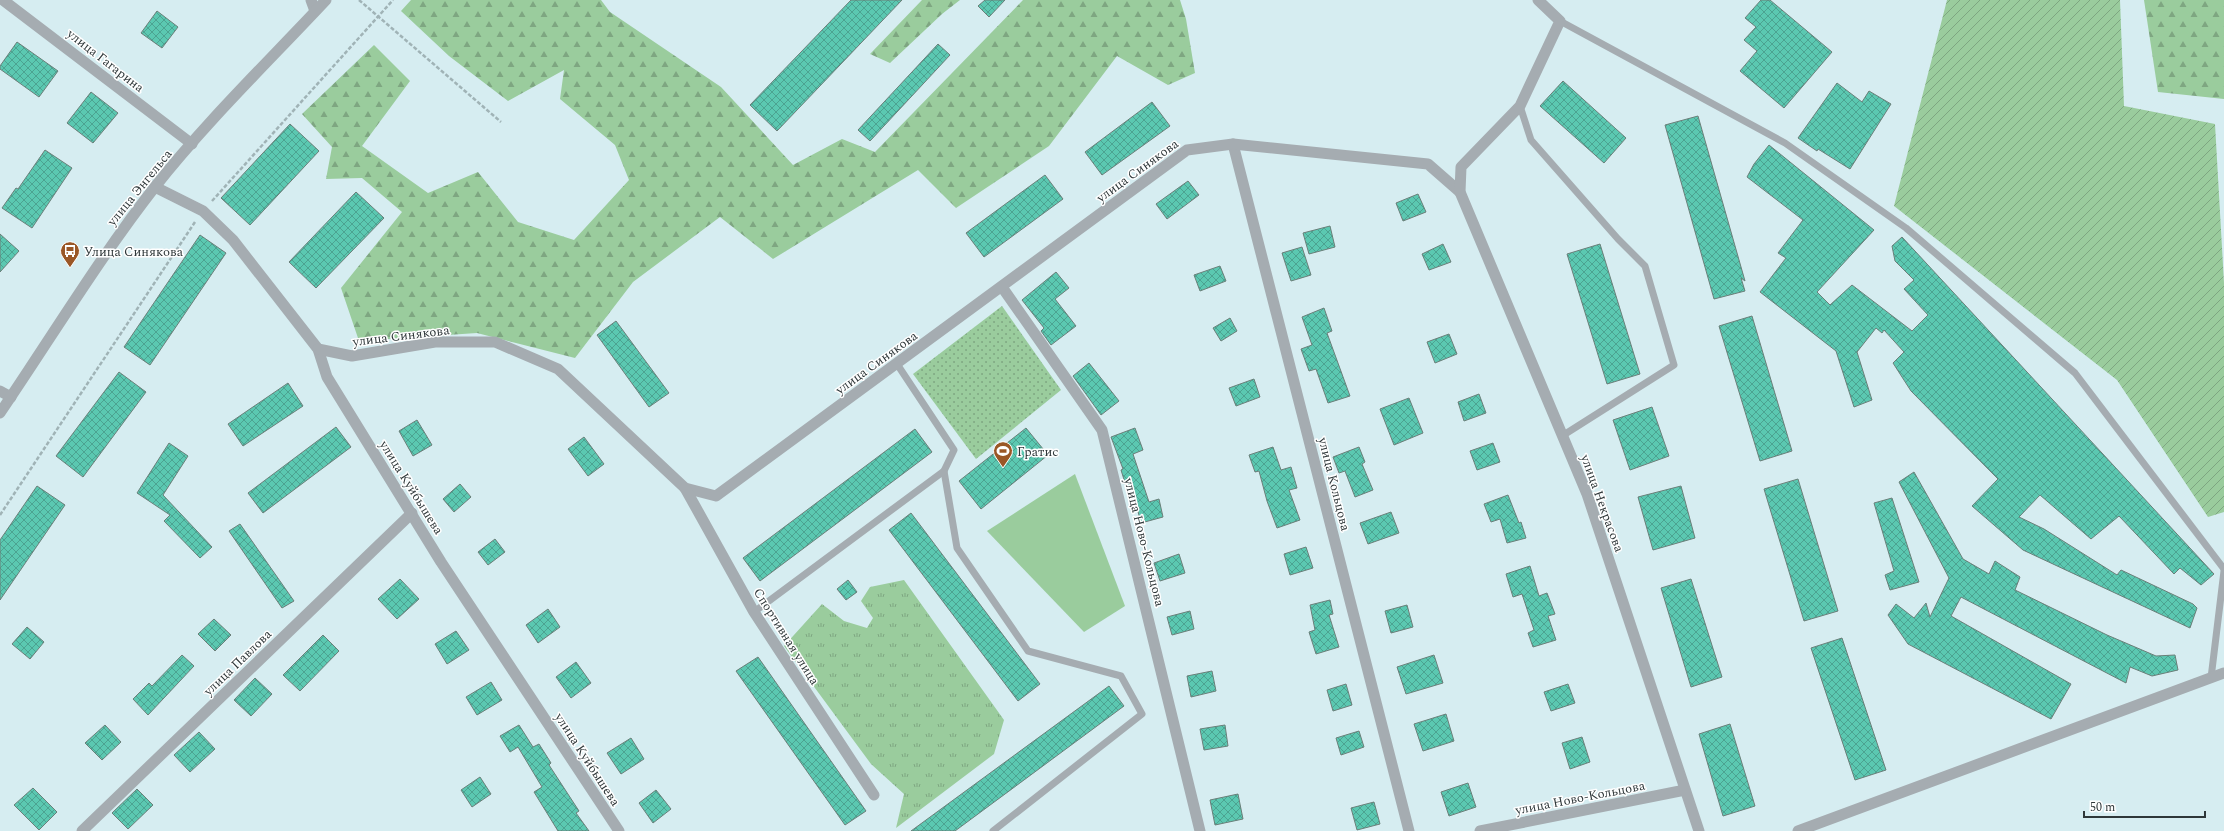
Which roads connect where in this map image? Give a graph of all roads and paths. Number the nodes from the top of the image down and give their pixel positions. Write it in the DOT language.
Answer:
graph roads {
  1 [pos="3,0"];
  2 [pos="311,0"];
  3 [pos="326,0"];
  4 [pos="359,0"];
  5 [pos="393,0"];
  6 [pos="1538,0"];
  7 [pos="315,11"];
  8 [pos="378,17"];
  9 [pos="1560,21"];
  10 [pos="1520,106"];
  11 [pos="501,122"];
  12 [pos="192,144"];
  13 [pos="1233,144"];
  14 [pos="155,187"];
  15 [pos="1460,192"];
  16 [pos="203,211"];
  17 [pos="1002,287"];
  18 [pos="318,349"];
  19 [pos="897,364"];
  20 [pos="0,390"];
  21 [pos="11,397"];
  22 [pos="0,413"];
  23 [pos="1562,436"];
  24 [pos="944,471"];
  25 [pos="685,488"];
  26 [pos="412,513"];
  27 [pos="0,515"];
  28 [pos="2224,570"];
  29 [pos="754,612"];
  30 [pos="2224,673"];
  31 [pos="2211,678"];
  32 [pos="1685,790"];
  33 [pos="874,795"];
  34 [pos="82,831"];
  35 [pos="619,831"];
  36 [pos="993,831"];
  37 [pos="1200,831"];
  38 [pos="1409,831"];
  39 [pos="1480,831"];
  40 [pos="1699,831"];
  41 [pos="1798,831"];
  1 -- 12 [label="street, улица Гагарина"];
  2 -- 7 [label="street"];
  3 -- 7 [label="street, улица Энгельса"];
  4 -- 8 [label="path"];
  5 -- 8 [label="path"];
  6 -- 9 [label="street"];
  7 -- 12 [label="street, улица Энгельса"];
  8 -- 11 [label="path"];
  8 -- 16 [label="path"];
  9 -- 10 [label="street"];
  9 -- 28 [label="lane"];
  10 -- 15 [label="street"];
  10 -- 23 [label="lane"];
  12 -- 14 [label="street, улица Энгельса"];
  13 -- 15 [label="street, улица Синякова"];
  13 -- 17 [label="street, улица Синякова"];
  13 -- 38 [label="street, улица Кольцова"];
  14 -- 16 [label="street, улица Куйбышева"];
  14 -- 21 [label="street, улица Энгельса"];
  15 -- 23 [label="street, улица Некрасова"];
  16 -- 18 [label="street, улица Куйбышева"];
  16 -- 27 [label="path"];
  17 -- 19 [label="street, улица Синякова"];
  17 -- 37 [label="street, улица Ново-Кольцова"];
  18 -- 25 [label="street, улица Синякова"];
  18 -- 26 [label="street, улица Куйбышева"];
  19 -- 24 [label="lane"];
  19 -- 25 [label="street, улица Синякова"];
  20 -- 21 [label="street"];
  21 -- 22 [label="street, улица Энгельса"];
  23 -- 32 [label="street, улица Некрасова"];
  24 -- 29 [label="lane"];
  24 -- 36 [label="lane"];
  25 -- 29 [label="street, Спортивная улица"];
  26 -- 34 [label="street, улица Павлова"];
  26 -- 35 [label="street, улица Куйбышева"];
  28 -- 31 [label="lane"];
  29 -- 33 [label="street, Спортивная улица"];
  30 -- 31 [label="street"];
  31 -- 41 [label="street"];
  32 -- 39 [label="street, улица Ново-Кольцова"];
  32 -- 40 [label="street, улица Некрасова"];
}
